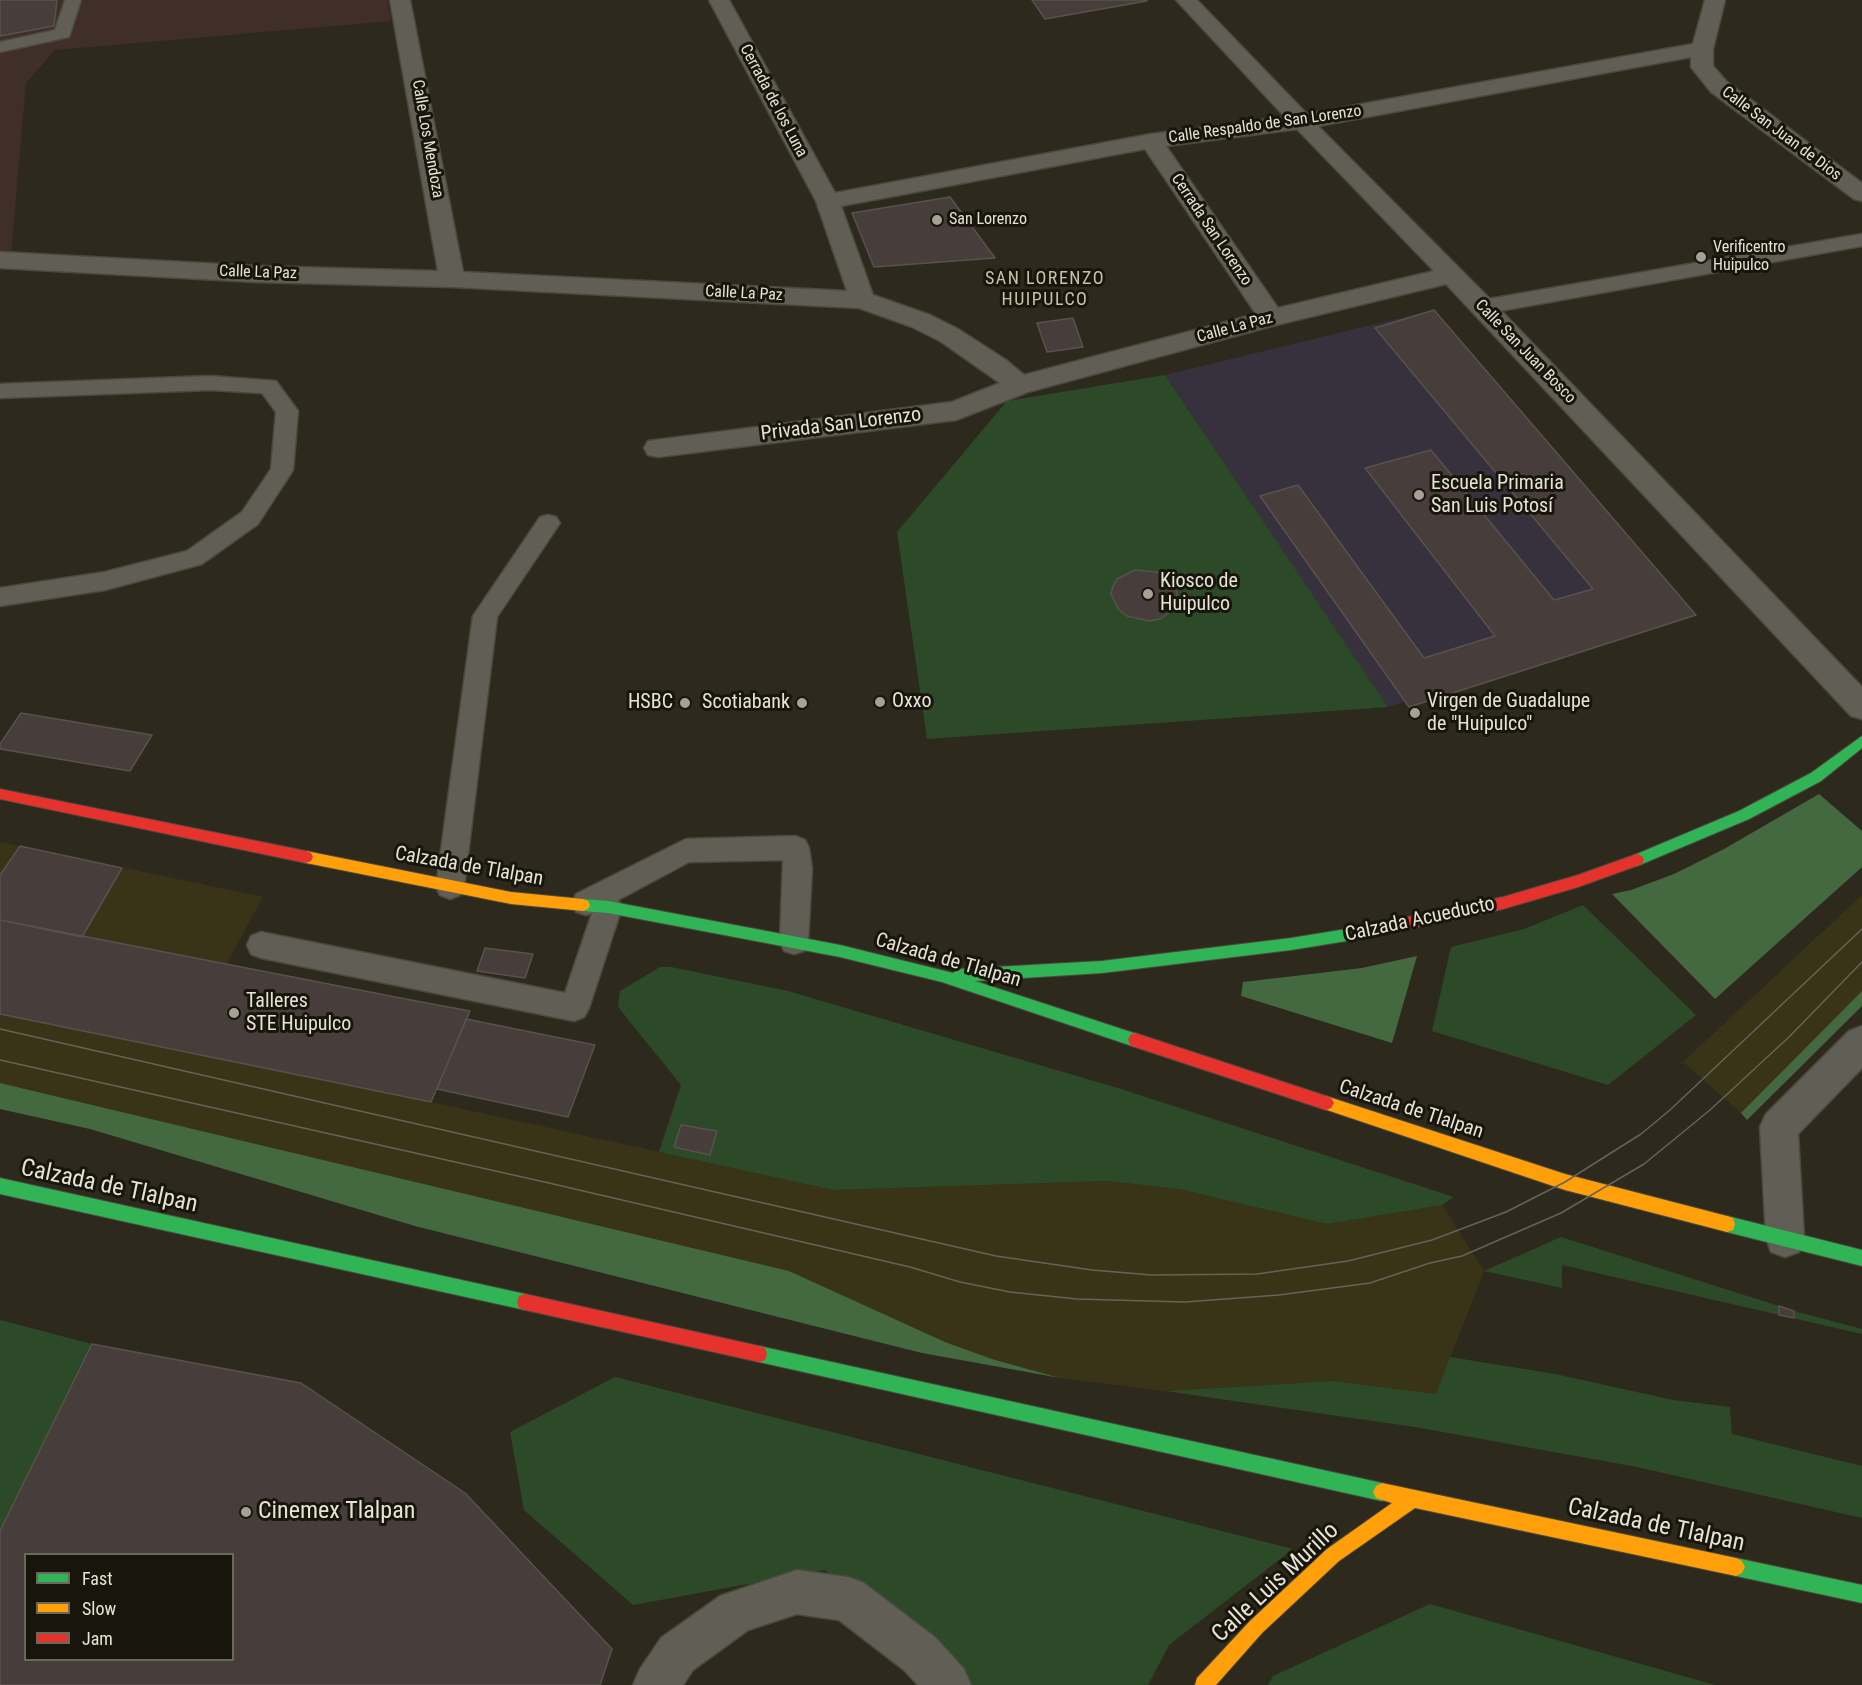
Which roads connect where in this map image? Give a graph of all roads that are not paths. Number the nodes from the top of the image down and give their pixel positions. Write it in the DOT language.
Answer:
graph roads {
  1 [pos="73,0"];
  2 [pos="400,0"];
  3 [pos="719,0"];
  4 [pos="1186,0"];
  5 [pos="1714,0"];
  6 [pos="0,47"];
  7 [pos="1702,49"];
  8 [pos="1302,122"];
  9 [pos="1151,141"];
  10 [pos="1862,194"];
  11 [pos="828,201"];
  12 [pos="1862,240"];
  13 [pos="0,260"];
  14 [pos="1451,275"];
  15 [pos="452,279"];
  16 [pos="862,300"];
  17 [pos="1483,307"];
  18 [pos="1272,318"];
  19 [pos="1019,385"];
  20 [pos="0,391"];
  21 [pos="658,448"];
  22 [pos="548,523"];
  23 [pos="0,597"];
  24 [pos="1862,707"];
  25 [pos="1862,741"];
  26 [pos="0,794"];
  27 [pos="450,886"];
  28 [pos="597,905"];
  29 [pos="794,942"];
  30 [pos="261,945"];
  31 [pos="942,976"];
  32 [pos="1862,1043"];
  33 [pos="0,1186"];
  34 [pos="1785,1238"];
  35 [pos="1862,1258"];
  36 [pos="1413,1499"];
  37 [pos="1862,1594"];
  38 [pos="656,1685"];
  39 [pos="948,1685"];
  40 [pos="1204,1685"];
  1 -- 6 [label="lane"];
  2 -- 15 [label="street, Calle Los Mendoza"];
  3 -- 11 [label="street, Cerrada de los Luna"];
  4 -- 8 [label="street, Calle San Juan Bosco"];
  5 -- 7 [label="street, Calle San Juan de Dios"];
  7 -- 8 [label="street, Calle Respaldo de San Lorenzo"];
  7 -- 10 [label="street, Calle San Juan de Dios"];
  8 -- 9 [label="street, Calle Respaldo de San Lorenzo"];
  8 -- 14 [label="street, Calle San Juan Bosco"];
  9 -- 11 [label="street, Calle Respaldo de San Lorenzo"];
  9 -- 18 [label="street, Cerrada San Lorenzo"];
  11 -- 16 [label="street, Cerrada de los Luna"];
  12 -- 17 [label="lane"];
  13 -- 15 [label="street, Calle La Paz"];
  14 -- 17 [label="street, Calle San Juan Bosco"];
  14 -- 18 [label="street, Calle La Paz"];
  15 -- 16 [label="street, Calle La Paz"];
  16 -- 19 [label="street, Calle La Paz"];
  17 -- 24 [label="street, Calle San Juan Bosco"];
  18 -- 19 [label="street, Calle La Paz"];
  19 -- 21 [label="street, Privada San Lorenzo"];
  20 -- 23 [label="lane"];
  22 -- 27 [label="lane"];
  25 -- 31 [label="main road, Calzada Acueducto"];
  26 -- 27 [label="main road, Calzada de Tlalpan"];
  27 -- 28 [label="main road, Calzada de Tlalpan"];
  28 -- 29 [label="main road, Calzada de Tlalpan"];
  28 -- 29 [label="lane"];
  28 -- 30 [label="lane"];
  29 -- 31 [label="main road, Calzada de Tlalpan"];
  31 -- 34 [label="main road, Calzada de Tlalpan"];
  32 -- 34 [label="street"];
  33 -- 36 [label="main road, Calzada de Tlalpan"];
  34 -- 35 [label="main road, Calzada de Tlalpan"];
  36 -- 37 [label="main road, Calzada de Tlalpan"];
  36 -- 40 [label="main road, Calle Luis Murillo"];
  38 -- 39 [label="street"];
}
